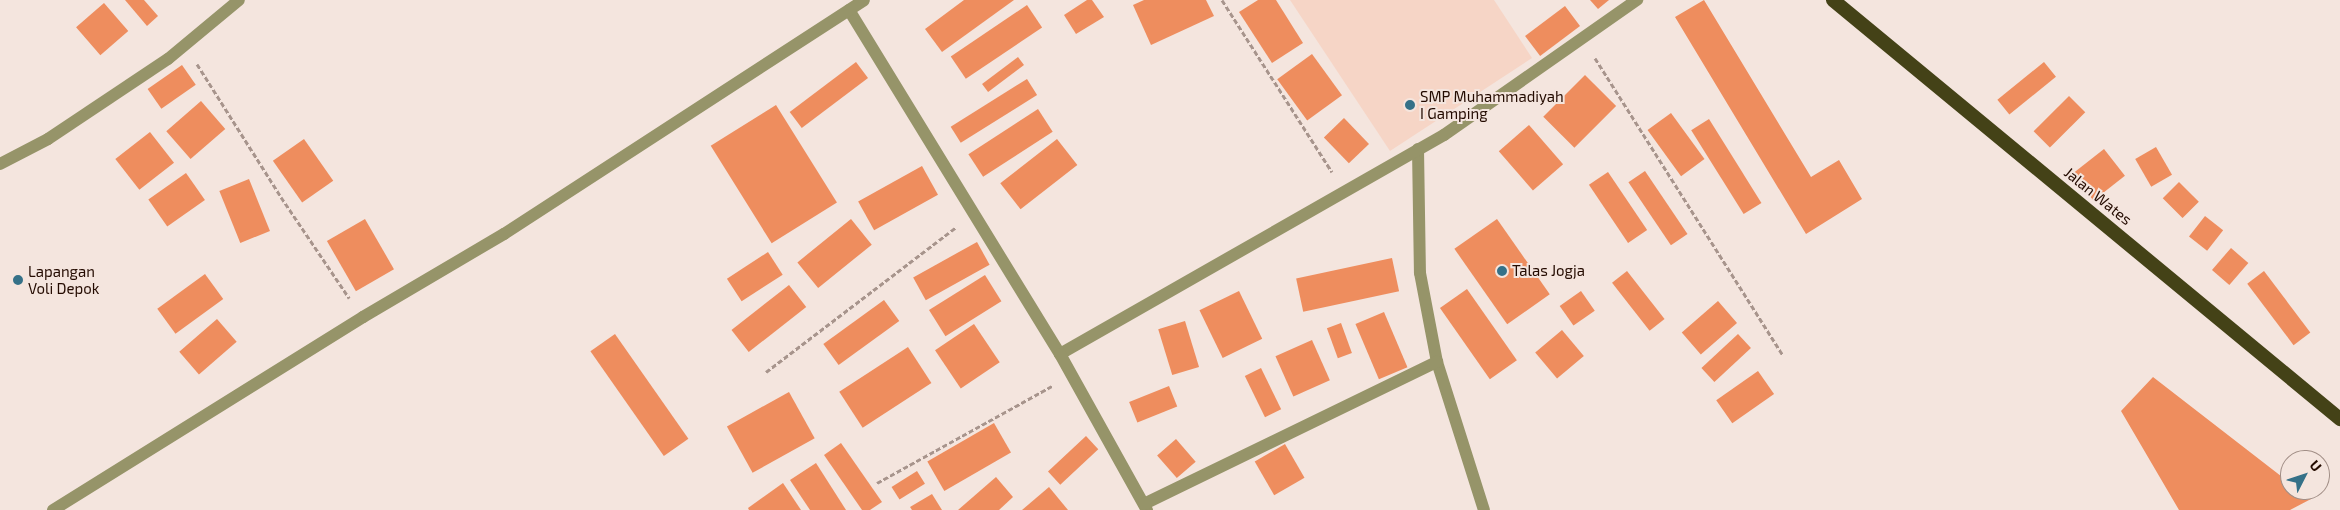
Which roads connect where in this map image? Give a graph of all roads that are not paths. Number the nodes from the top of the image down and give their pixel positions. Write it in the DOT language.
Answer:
graph roads {
  1 [pos="239,0"];
  2 [pos="864,0"];
  3 [pos="1638,0"];
  4 [pos="1832,0"];
  5 [pos="849,10"];
  6 [pos="1418,149"];
  7 [pos="0,164"];
  8 [pos="1060,354"];
  9 [pos="1437,362"];
  10 [pos="2340,419"];
  11 [pos="1146,507"];
  12 [pos="53,510"];
  13 [pos="1484,510"];
  1 -- 7 [label="street"];
  2 -- 5 [label="street"];
  3 -- 6 [label="street"];
  4 -- 10 [label="highway, Jalan Wates"];
  5 -- 8 [label="street"];
  5 -- 12 [label="street"];
  6 -- 8 [label="street"];
  6 -- 9 [label="street"];
  8 -- 11 [label="street"];
  9 -- 11 [label="street"];
  9 -- 13 [label="street"];
}
